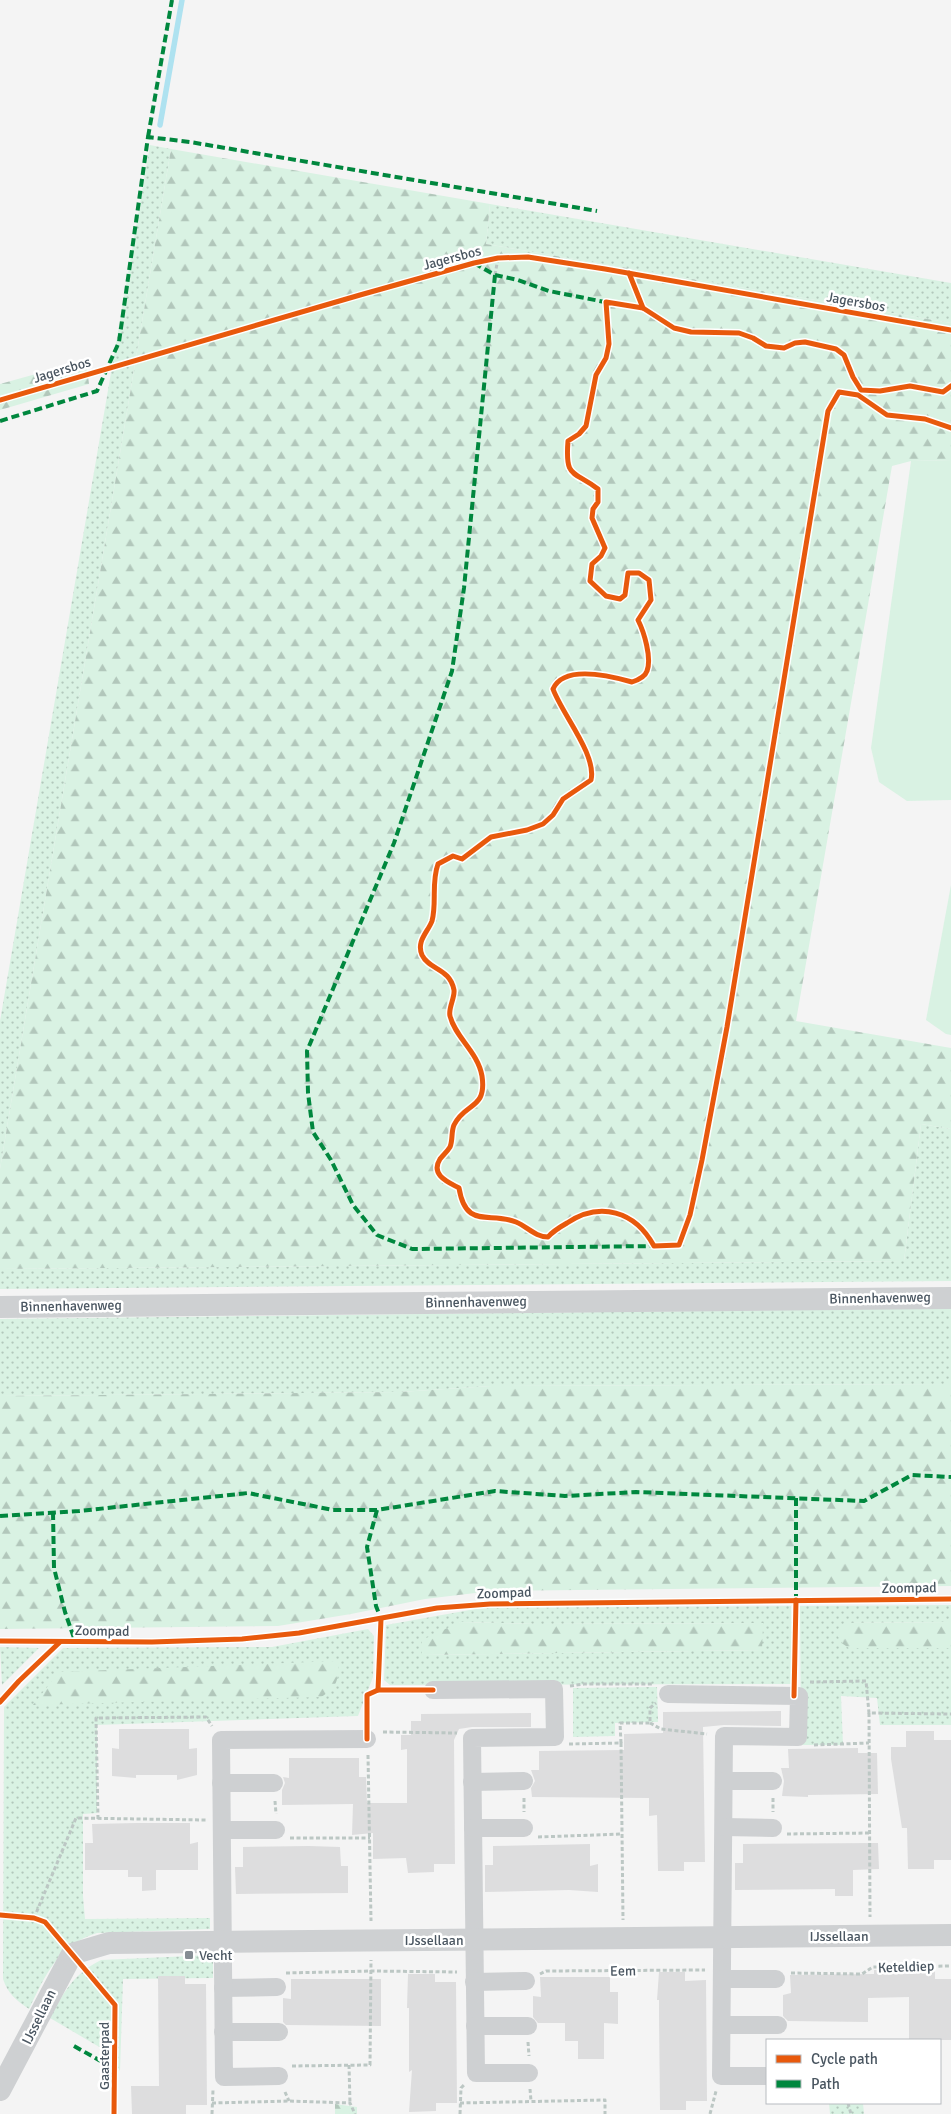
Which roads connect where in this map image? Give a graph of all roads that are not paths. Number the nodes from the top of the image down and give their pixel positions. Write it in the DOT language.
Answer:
graph roads {
  1 [pos="951,1298"];
  2 [pos="0,1307"];
  3 [pos="433,1690"];
  4 [pos="668,1694"];
  5 [pos="367,1736"];
  6 [pos="524,1781"];
  7 [pos="724,1781"];
  8 [pos="472,1782"];
  9 [pos="773,1782"];
  10 [pos="221,1783"];
  11 [pos="274,1783"];
  12 [pos="222,1825"];
  13 [pos="724,1827"];
  14 [pos="473,1828"];
  15 [pos="524,1828"];
  16 [pos="773,1828"];
  17 [pos="276,1830"];
  18 [pos="951,1935"];
  19 [pos="722,1937"];
  20 [pos="474,1940"];
  21 [pos="222,1942"];
  22 [pos="722,1974"];
  23 [pos="474,1977"];
  24 [pos="776,1980"];
  25 [pos="526,1982"];
  26 [pos="277,1987"];
  27 [pos="223,1988"];
  28 [pos="722,2025"];
  29 [pos="778,2025"];
  30 [pos="475,2026"];
  31 [pos="528,2026"];
  32 [pos="223,2032"];
  33 [pos="279,2032"];
  34 [pos="529,2073"];
  35 [pos="279,2076"];
  36 [pos="766,2076"];
  37 [pos="0,2090"];
  1 -- 2 [label="street, Binnenhavenweg"];
  3 -- 8 [label="street"];
  4 -- 7 [label="street"];
  5 -- 10 [label="street"];
  6 -- 8 [label="street"];
  7 -- 9 [label="street"];
  7 -- 13 [label="street"];
  8 -- 14 [label="street"];
  10 -- 11 [label="street"];
  10 -- 12 [label="street"];
  12 -- 17 [label="street"];
  12 -- 21 [label="street"];
  13 -- 16 [label="street"];
  13 -- 19 [label="street"];
  14 -- 15 [label="street"];
  14 -- 20 [label="street"];
  18 -- 19 [label="street, IJssellaan"];
  19 -- 20 [label="street, IJssellaan"];
  19 -- 22 [label="street"];
  20 -- 21 [label="street, IJssellaan"];
  20 -- 23 [label="street"];
  21 -- 27 [label="street"];
  21 -- 37 [label="street, IJssellaan"];
  22 -- 24 [label="street"];
  22 -- 28 [label="street"];
  23 -- 25 [label="street"];
  23 -- 30 [label="street"];
  26 -- 27 [label="street"];
  27 -- 32 [label="street"];
  28 -- 29 [label="street"];
  28 -- 36 [label="street"];
  30 -- 31 [label="street"];
  30 -- 34 [label="street"];
  32 -- 33 [label="street"];
  32 -- 35 [label="street"];
}
